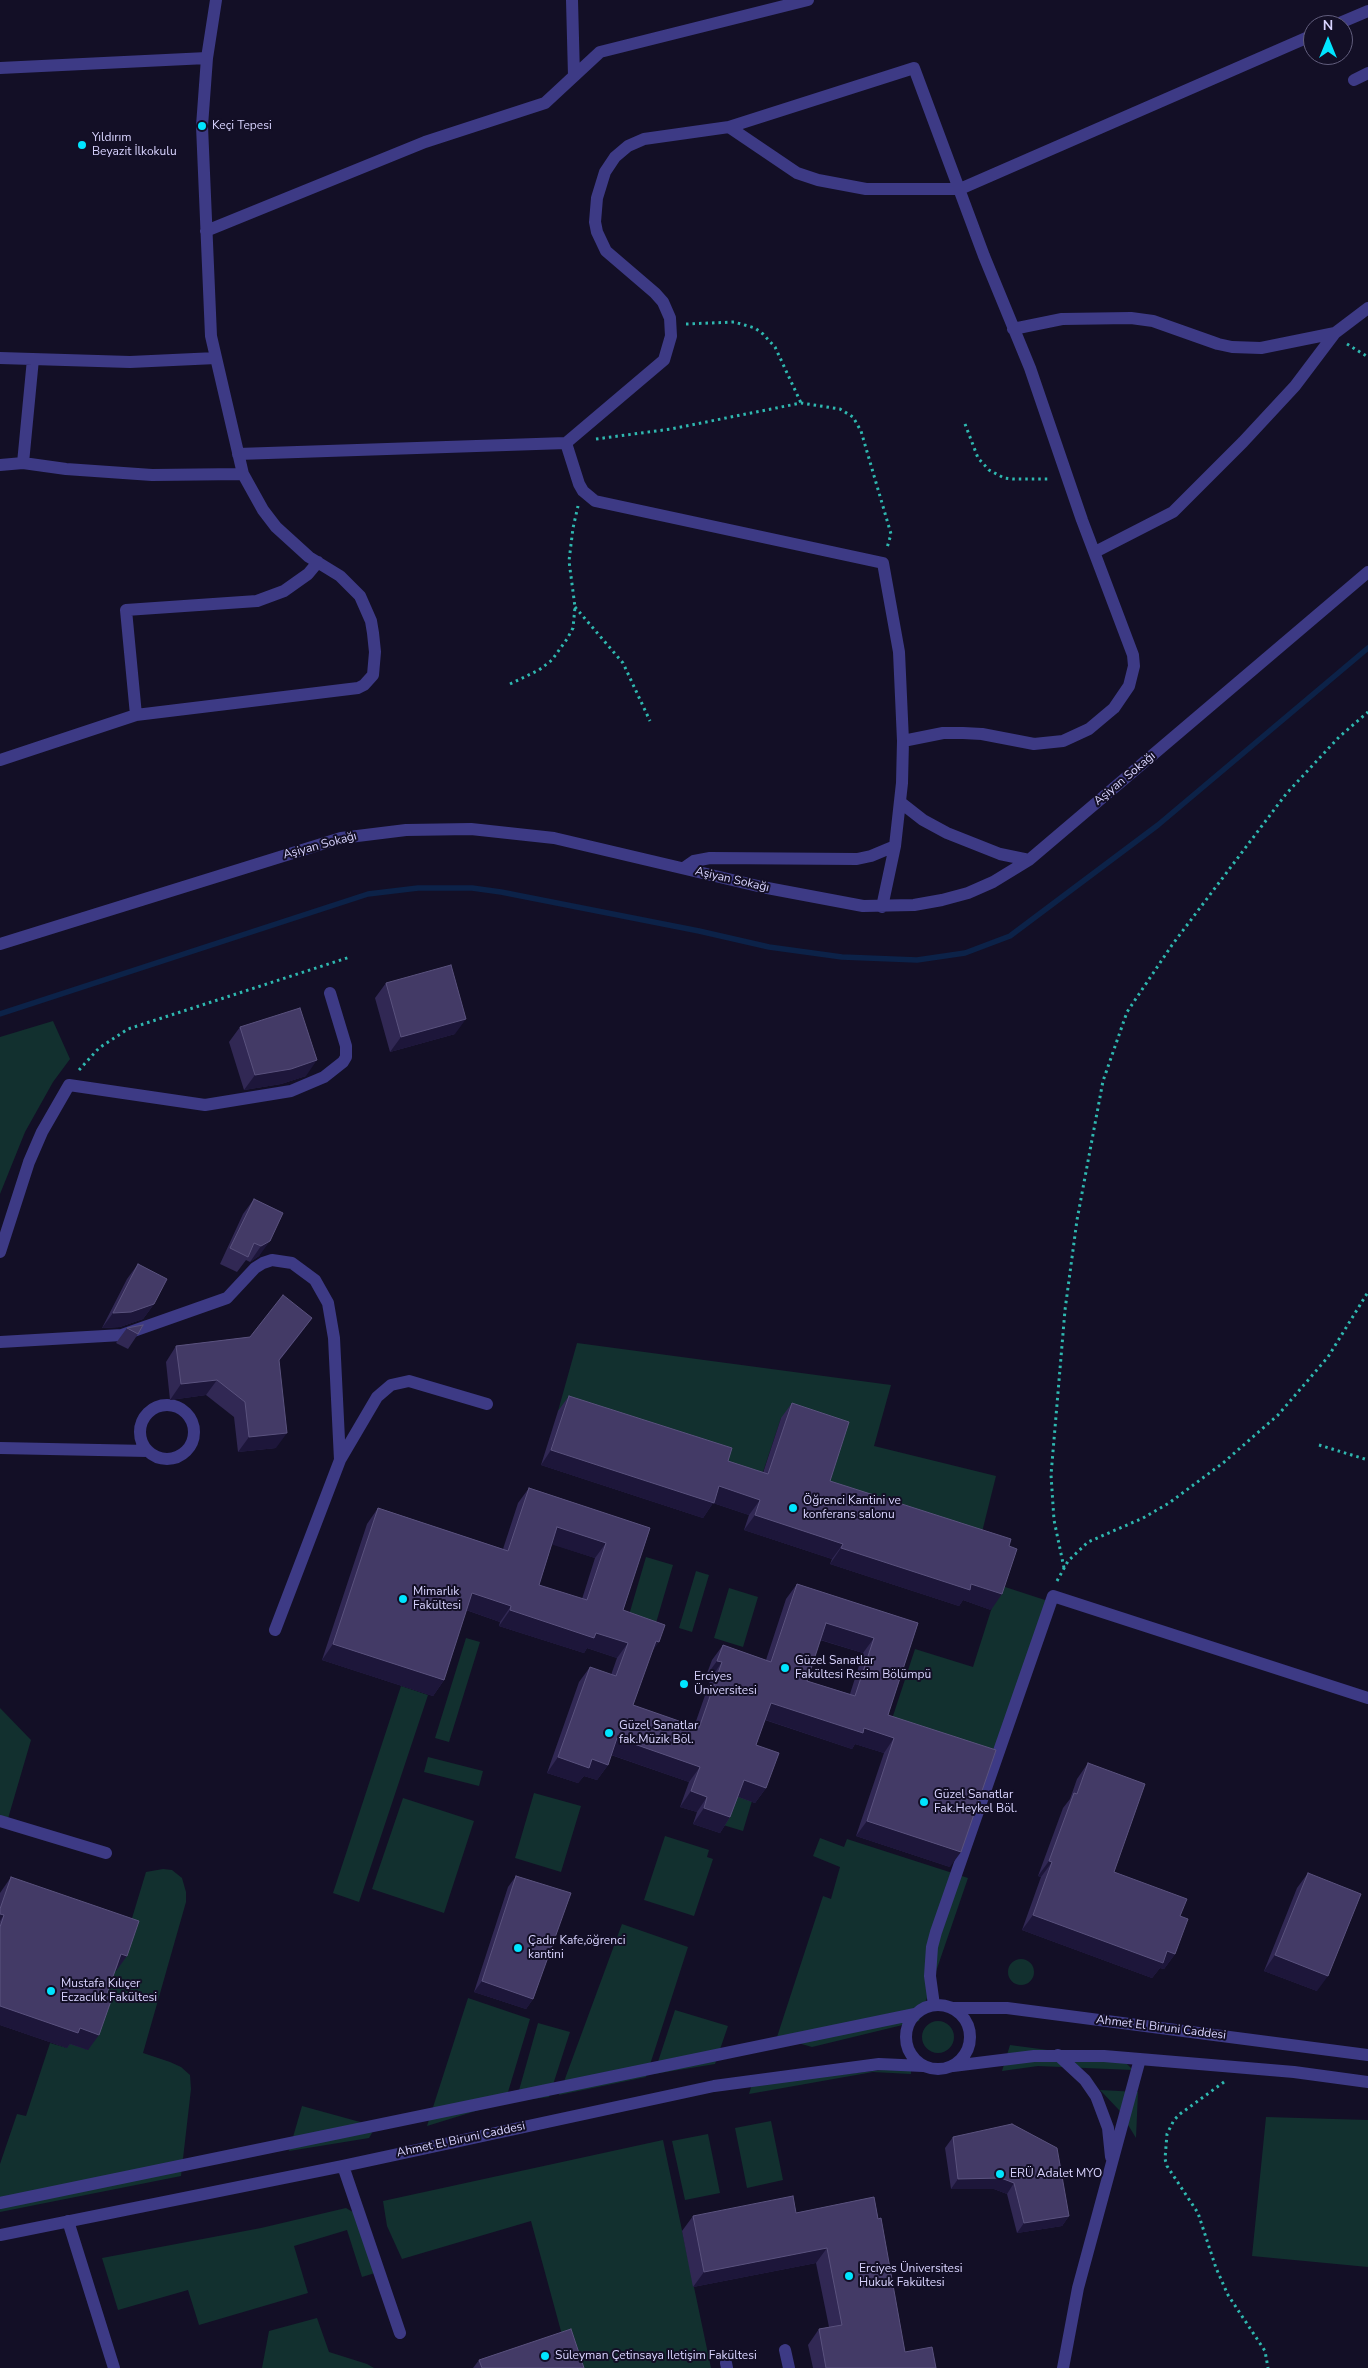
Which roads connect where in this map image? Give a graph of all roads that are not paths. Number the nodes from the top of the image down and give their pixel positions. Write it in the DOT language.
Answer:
graph roads {
  1 [pos="216,0"];
  2 [pos="572,0"];
  3 [pos="808,0"];
  4 [pos="1368,11"];
  5 [pos="1353,17"];
  6 [pos="1303,39"];
  7 [pos="206,58"];
  8 [pos="0,68"];
  9 [pos="1368,73"];
  10 [pos="574,76"];
  11 [pos="1354,80"];
  12 [pos="729,127"];
  13 [pos="960,190"];
  14 [pos="206,231"];
  15 [pos="1368,308"];
  16 [pos="1013,329"];
  17 [pos="1335,333"];
  18 [pos="0,358"];
  19 [pos="33,358"];
  20 [pos="216,358"];
  21 [pos="566,443"];
  22 [pos="238,454"];
  23 [pos="23,463"];
  24 [pos="0,465"];
  25 [pos="243,474"];
  26 [pos="1095,552"];
  27 [pos="318,562"];
  28 [pos="1368,572"];
  29 [pos="136,715"];
  30 [pos="903,741"];
  31 [pos="0,760"];
  32 [pos="900,802"];
  33 [pos="895,846"];
  34 [pos="1029,860"];
  35 [pos="684,868"];
  36 [pos="882,906"];
  37 [pos="0,944"];
  38 [pos="330,993"];
  39 [pos="0,1252"];
  40 [pos="0,1342"];
  41 [pos="487,1404"];
  42 [pos="0,1448"];
  43 [pos="148,1450"];
  44 [pos="340,1460"];
  45 [pos="275,1630"];
  46 [pos="1368,1698"];
  47 [pos="0,1821"];
  48 [pos="106,1853"];
  49 [pos="934,2005"];
  50 [pos="953,2008"];
  51 [pos="916,2014"];
  52 [pos="1058,2055"];
  53 [pos="1368,2055"];
  54 [pos="1140,2059"];
  55 [pos="924,2066"];
  56 [pos="953,2066"];
  57 [pos="1368,2082"];
  58 [pos="343,2166"];
  59 [pos="1108,2179"];
  60 [pos="0,2203"];
  61 [pos="68,2221"];
  62 [pos="0,2235"];
  63 [pos="400,2333"];
  64 [pos="785,2350"];
  65 [pos="114,2368"];
  66 [pos="789,2368"];
  67 [pos="1063,2368"];
  1 -- 7 [label="street"];
  2 -- 10 [label="street"];
  3 -- 10 [label="street"];
  4 -- 5 [label="street"];
  6 -- 13 [label="street"];
  7 -- 8 [label="street"];
  7 -- 14 [label="street"];
  9 -- 11 [label="street"];
  10 -- 14 [label="street"];
  12 -- 13 [label="street"];
  12 -- 13 [label="street"];
  12 -- 21 [label="street"];
  13 -- 16 [label="street"];
  14 -- 20 [label="street"];
  15 -- 17 [label="street"];
  16 -- 17 [label="street"];
  16 -- 26 [label="street"];
  17 -- 26 [label="street"];
  18 -- 19 [label="street"];
  19 -- 20 [label="street"];
  19 -- 23 [label="street"];
  20 -- 22 [label="street"];
  21 -- 22 [label="street"];
  21 -- 30 [label="street"];
  22 -- 25 [label="street"];
  23 -- 24 [label="street"];
  23 -- 25 [label="street"];
  25 -- 27 [label="street"];
  26 -- 30 [label="street"];
  27 -- 29 [label="street"];
  27 -- 29 [label="street"];
  28 -- 34 [label="street, Aşiyan Sokağı"];
  29 -- 31 [label="street"];
  30 -- 32 [label="street"];
  32 -- 33 [label="street"];
  32 -- 34 [label="street"];
  33 -- 35 [label="street"];
  33 -- 36 [label="street"];
  34 -- 36 [label="street, Aşiyan Sokağı"];
  35 -- 36 [label="street, Aşiyan Sokağı"];
  35 -- 37 [label="street, Aşiyan Sokağı"];
  38 -- 39 [label="street"];
  40 -- 44 [label="street"];
  41 -- 44 [label="street"];
  42 -- 43 [label="street"];
  43 -- 43 [label="street"];
  44 -- 45 [label="street"];
  46 -- 49 [label="street"];
  47 -- 48 [label="street"];
  49 -- 50 [label="street"];
  49 -- 51 [label="street"];
  50 -- 53 [label="street, Ahmet El Biruni Caddesi"];
  50 -- 56 [label="street"];
  51 -- 55 [label="street"];
  51 -- 60 [label="street"];
  52 -- 54 [label="street"];
  52 -- 56 [label="street"];
  52 -- 59 [label="street"];
  54 -- 57 [label="street"];
  54 -- 59 [label="street"];
  55 -- 56 [label="street"];
  55 -- 58 [label="street, Ahmet El Biruni Caddesi"];
  58 -- 61 [label="street, Ahmet El Biruni Caddesi"];
  58 -- 63 [label="street"];
  59 -- 67 [label="street"];
  61 -- 62 [label="street, Ahmet El Biruni Caddesi"];
  61 -- 65 [label="street"];
  64 -- 66 [label="street"];
}
